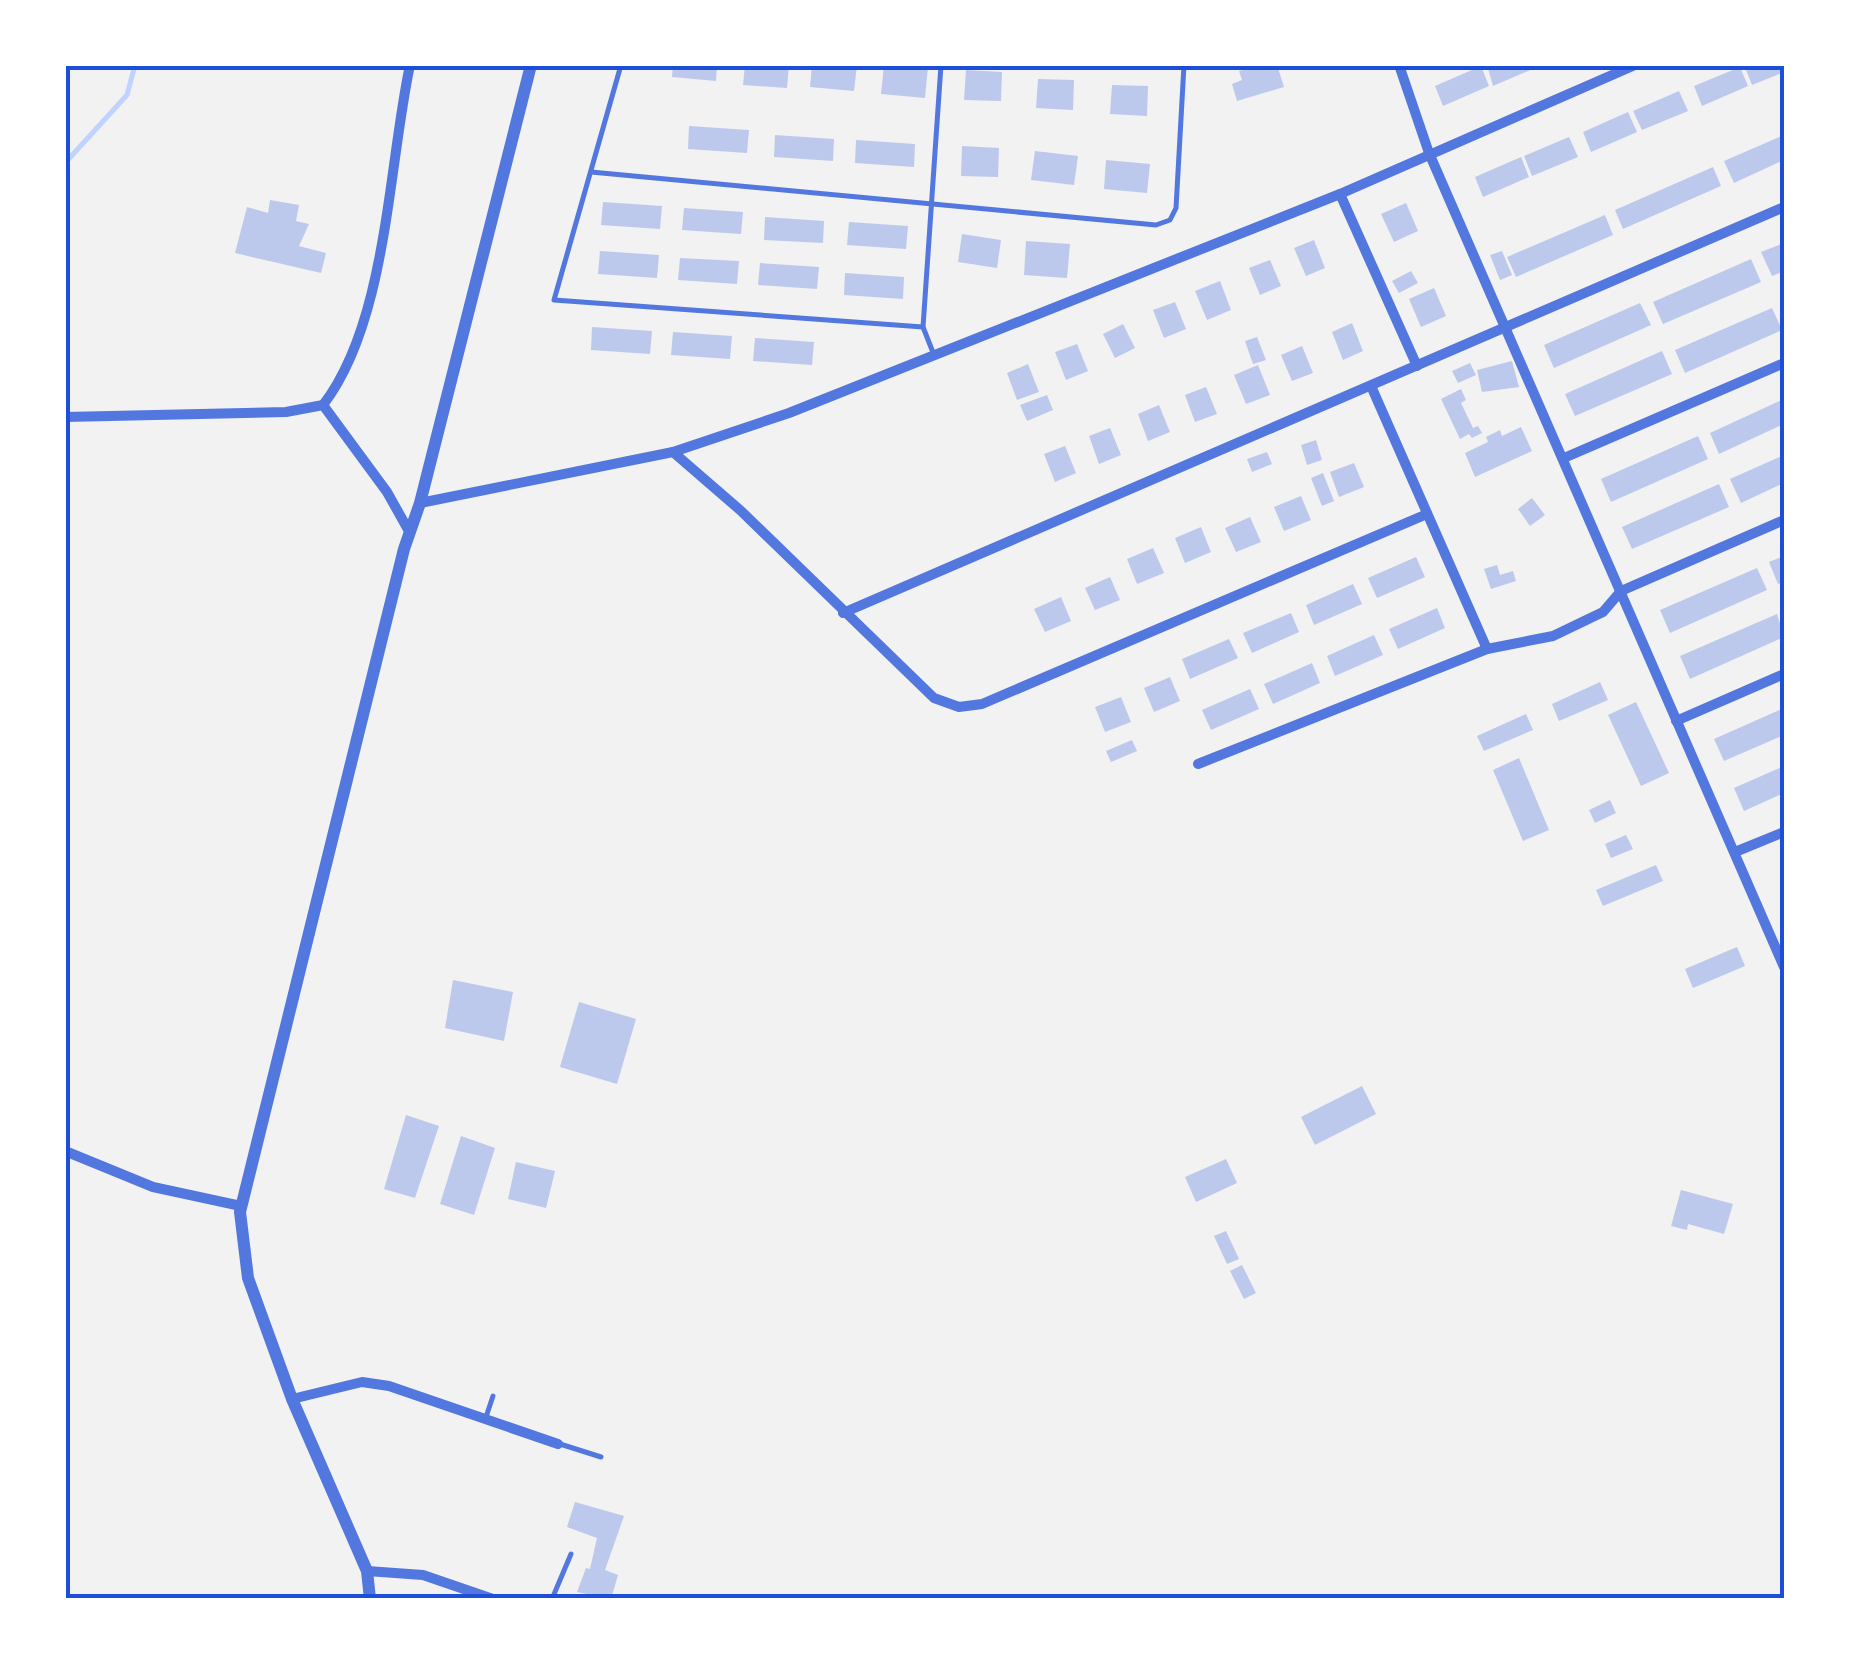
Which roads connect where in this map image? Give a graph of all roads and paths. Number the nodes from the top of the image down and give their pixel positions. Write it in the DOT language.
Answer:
graph roads {
  1 [pos="410,65"];
  2 [pos="531,65"];
  3 [pos="622,65"];
  4 [pos="941,65"];
  5 [pos="1183,65"];
  6 [pos="1398,65"];
  7 [pos="1635,65"];
  8 [pos="1429,153"];
  9 [pos="591,172"];
  10 [pos="1340,194"];
  11 [pos="931,202"];
  12 [pos="1784,207"];
  13 [pos="1508,326"];
  14 [pos="923,327"];
  15 [pos="934,355"];
  16 [pos="1784,363"];
  17 [pos="1417,366"];
  18 [pos="1371,386"];
  19 [pos="323,405"];
  20 [pos="65,417"];
  21 [pos="673,452"];
  22 [pos="1564,458"];
  23 [pos="420,503"];
  24 [pos="1427,514"];
  25 [pos="1784,520"];
  26 [pos="410,533"];
  27 [pos="1621,591"];
  28 [pos="843,614"];
  29 [pos="1487,649"];
  30 [pos="1784,674"];
  31 [pos="1676,720"];
  32 [pos="1198,764"];
  33 [pos="1784,832"];
  34 [pos="1735,852"];
  35 [pos="1784,967"];
  36 [pos="65,1152"];
  37 [pos="241,1206"];
  38 [pos="493,1396"];
  39 [pos="292,1399"];
  40 [pos="485,1421"];
  41 [pos="558,1444"];
  42 [pos="600,1457"];
  43 [pos="571,1554"];
  44 [pos="367,1571"];
  45 [pos="370,1599"];
  46 [pos="493,1599"];
  47 [pos="552,1599"];
  1 -- 19 [label="street"];
  2 -- 23 [label="street"];
  3 -- 9 [label="lane"];
  4 -- 11 [label="lane"];
  5 -- 11 [label="lane"];
  6 -- 8 [label="street"];
  7 -- 8 [label="street"];
  8 -- 10 [label="street"];
  8 -- 13 [label="street"];
  9 -- 11 [label="lane"];
  9 -- 14 [label="lane"];
  10 -- 15 [label="street"];
  10 -- 17 [label="street"];
  11 -- 14 [label="lane"];
  12 -- 13 [label="street"];
  13 -- 17 [label="street"];
  13 -- 22 [label="street"];
  14 -- 15 [label="lane"];
  15 -- 21 [label="street"];
  16 -- 22 [label="street"];
  17 -- 18 [label="street"];
  18 -- 24 [label="street"];
  18 -- 28 [label="street"];
  19 -- 20 [label="street"];
  19 -- 26 [label="street"];
  21 -- 23 [label="street"];
  21 -- 28 [label="street"];
  22 -- 27 [label="street"];
  23 -- 26 [label="street"];
  24 -- 28 [label="street"];
  24 -- 29 [label="street"];
  25 -- 27 [label="street"];
  26 -- 37 [label="street"];
  27 -- 29 [label="street"];
  27 -- 31 [label="street"];
  29 -- 32 [label="street"];
  30 -- 31 [label="street"];
  31 -- 34 [label="street"];
  33 -- 34 [label="street"];
  34 -- 35 [label="street"];
  36 -- 37 [label="street"];
  37 -- 39 [label="street"];
  38 -- 40 [label="lane"];
  39 -- 40 [label="street"];
  39 -- 44 [label="street"];
  40 -- 41 [label="street"];
  41 -- 42 [label="lane"];
  43 -- 47 [label="lane"];
  44 -- 45 [label="street"];
  44 -- 46 [label="street"];
}
